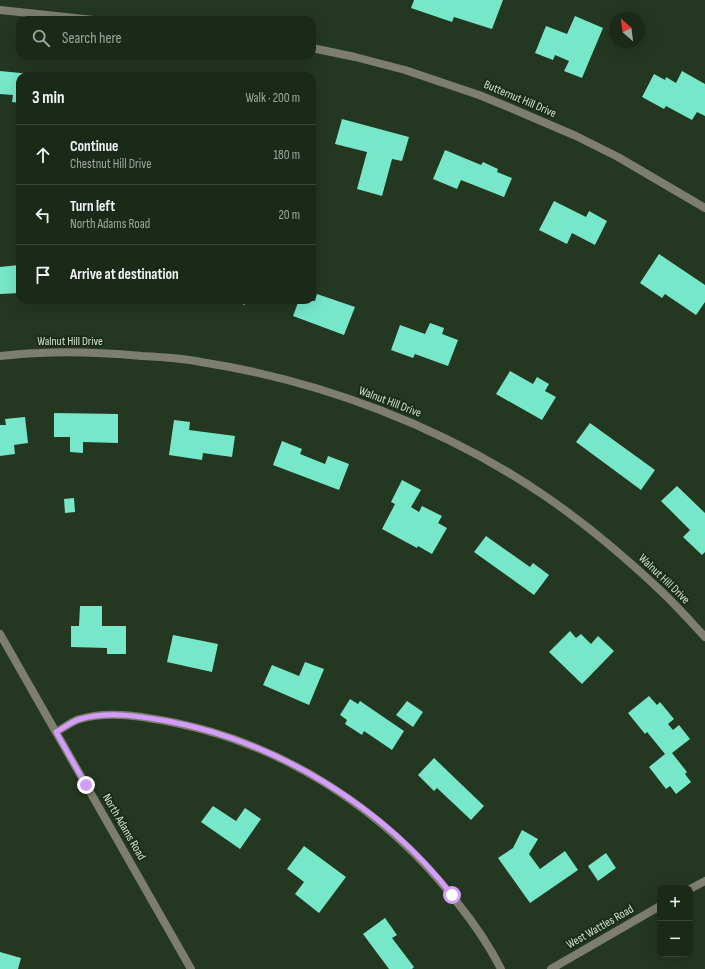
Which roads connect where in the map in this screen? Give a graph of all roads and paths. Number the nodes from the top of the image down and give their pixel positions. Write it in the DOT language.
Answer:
graph roads {
  1 [pos="0,10"];
  2 [pos="56,16"];
  3 [pos="316,49"];
  4 [pos="705,208"];
  5 [pos="0,356"];
  6 [pos="0,634"];
  7 [pos="705,637"];
  8 [pos="56,732"];
  9 [pos="705,881"];
  10 [pos="693,887"];
  11 [pos="657,908"];
  12 [pos="191,969"];
  13 [pos="501,969"];
  14 [pos="551,969"];
  1 -- 2 [label="street"];
  3 -- 4 [label="street, Butternut Hill Drive"];
  5 -- 7 [label="street, Walnut Hill Drive"];
  6 -- 8 [label="street, North Adams Road"];
  8 -- 12 [label="street, North Adams Road"];
  8 -- 13 [label="street"];
  9 -- 10 [label="street"];
  11 -- 14 [label="street, West Wattles Road"];
}
